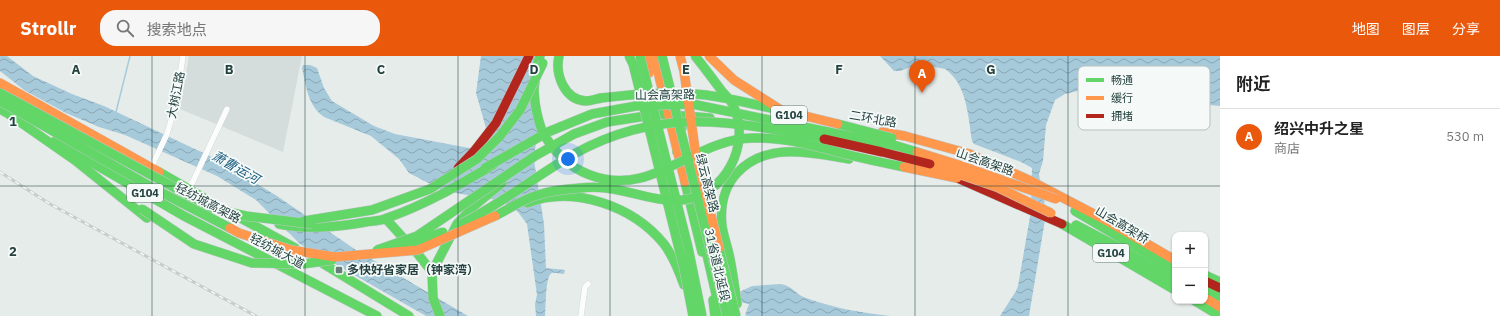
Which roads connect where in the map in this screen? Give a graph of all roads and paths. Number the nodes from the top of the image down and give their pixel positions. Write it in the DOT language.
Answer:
graph roads {
  1 [pos="183,56"];
  2 [pos="530,56"];
  3 [pos="540,56"];
  4 [pos="547,56"];
  5 [pos="559,56"];
  6 [pos="630,56"];
  7 [pos="640,56"];
  8 [pos="645,56"];
  9 [pos="654,56"];
  10 [pos="662,56"];
  11 [pos="680,56"];
  12 [pos="695,56"];
  13 [pos="709,56"];
  14 [pos="0,83"];
  15 [pos="0,93"];
  16 [pos="659,97"];
  17 [pos="0,101"];
  18 [pos="0,109"];
  19 [pos="227,109"];
  20 [pos="781,110"];
  21 [pos="10,114"];
  22 [pos="663,114"];
  23 [pos="696,116"];
  24 [pos="678,133"];
  25 [pos="677,152"];
  26 [pos="535,156"];
  27 [pos="880,163"];
  28 [pos="151,167"];
  29 [pos="189,189"];
  30 [pos="430,189"];
  31 [pos="139,190"];
  32 [pos="1056,199"];
  33 [pos="177,212"];
  34 [pos="501,213"];
  35 [pos="1049,215"];
  36 [pos="238,216"];
  37 [pos="386,219"];
  38 [pos="295,224"];
  39 [pos="312,224"];
  40 [pos="695,242"];
  41 [pos="1118,242"];
  42 [pos="379,253"];
  43 [pos="1172,258"];
  44 [pos="1172,265"];
  45 [pos="282,268"];
  46 [pos="1172,269"];
  47 [pos="432,275"];
  48 [pos="1208,276"];
  49 [pos="1172,278"];
  50 [pos="1208,282"];
  51 [pos="1220,282"];
  52 [pos="1172,283"];
  53 [pos="588,284"];
  54 [pos="1172,288"];
  55 [pos="1220,288"];
  56 [pos="1208,290"];
  57 [pos="1220,297"];
  58 [pos="1208,300"];
  59 [pos="1199,304"];
  60 [pos="1202,304"];
  61 [pos="1220,307"];
  62 [pos="693,313"];
  63 [pos="377,316"];
  64 [pos="409,316"];
  65 [pos="440,316"];
  66 [pos="581,316"];
  67 [pos="702,316"];
  68 [pos="706,316"];
  69 [pos="716,316"];
  70 [pos="721,316"];
  71 [pos="728,316"];
  72 [pos="737,316"];
  73 [pos="1220,316"];
  1 -- 28 [label="street, 大树江路"];
  2 -- 30 [label="main road"];
  3 -- 27 [label="main road, bridge"];
  4 -- 30 [label="main road, bridge"];
  5 -- 20 [label="main road, bridge"];
  6 -- 62 [label="main road, bridge"];
  7 -- 67 [label="main road, bridge"];
  8 -- 16 [label="main road"];
  9 -- 16 [label="main road, 31省道北延段"];
  10 -- 71 [label="main road, 绿云高架路, bridge"];
  11 -- 72 [label="main road, bridge"];
  12 -- 34 [label="main road, bridge"];
  13 -- 20 [label="main road, bridge"];
  14 -- 28 [label="main road, G104"];
  15 -- 38 [label="main road, 轻纺城高架路, bridge"];
  16 -- 22 [label="main road, 31省道北延段"];
  16 -- 37 [label="main road, 二环北路 / G104, bridge"];
  16 -- 43 [label="main road, 二环北路 / G104"];
  17 -- 42 [label="main road, 轻纺城高架路, bridge"];
  18 -- 21 [label="main road, 轻纺城大道 / G104"];
  19 -- 29 [label="street"];
  20 -- 32 [label="main road, bridge"];
  21 -- 26 [label="main road, G104, bridge"];
  21 -- 31 [label="main road, 轻纺城大道 / G104"];
  21 -- 45 [label="main road"];
  22 -- 23 [label="main road, G104"];
  22 -- 25 [label="main road, 31省道北延段"];
  22 -- 26 [label="main road, G104, bridge"];
  22 -- 40 [label="main road"];
  23 -- 24 [label="main road"];
  23 -- 35 [label="main road, G104"];
  24 -- 25 [label="main road"];
  24 -- 70 [label="main road"];
  25 -- 40 [label="main road, 31省道北延段"];
  26 -- 47 [label="main road, bridge"];
  27 -- 35 [label="main road, bridge"];
  27 -- 72 [label="main road, bridge"];
  28 -- 29 [label="main road, G104"];
  28 -- 31 [label="street, 大树江路"];
  29 -- 33 [label="street"];
  29 -- 36 [label="main road, G104"];
  30 -- 38 [label="main road, bridge"];
  31 -- 33 [label="main road, 轻纺城大道 / G104"];
  32 -- 39 [label="main road, 山会高架路, bridge"];
  32 -- 41 [label="main road, 山会高架桥 / G104"];
  33 -- 45 [label="main road, 轻纺城大道 / G104"];
  34 -- 42 [label="main road, bridge"];
  34 -- 62 [label="main road, bridge"];
  35 -- 41 [label="main road, 山会高架桥 / G104"];
  35 -- 42 [label="main road, 山会高架路, bridge"];
  35 -- 54 [label="main road, G104"];
  36 -- 38 [label="main road, G104"];
  36 -- 64 [label="main road, G104"];
  37 -- 38 [label="main road, G104"];
  37 -- 47 [label="main road"];
  38 -- 39 [label="main road, 轻纺城高架路, bridge"];
  40 -- 68 [label="main road"];
  40 -- 69 [label="main road, 31省道北延段"];
  41 -- 44 [label="main road"];
  41 -- 46 [label="main road, 山会高架桥 / G104"];
  41 -- 49 [label="main road, 山会高架桥 / G104"];
  41 -- 52 [label="main road"];
  45 -- 63 [label="main road, 轻纺城大道 / G104"];
  47 -- 65 [label="main road"];
  48 -- 51 [label="main road"];
  50 -- 55 [label="main road"];
  53 -- 66 [label="street"];
  56 -- 57 [label="main road"];
  58 -- 61 [label="main road"];
  59 -- 73 [label="main road"];
  60 -- 73 [label="main road"];
}
